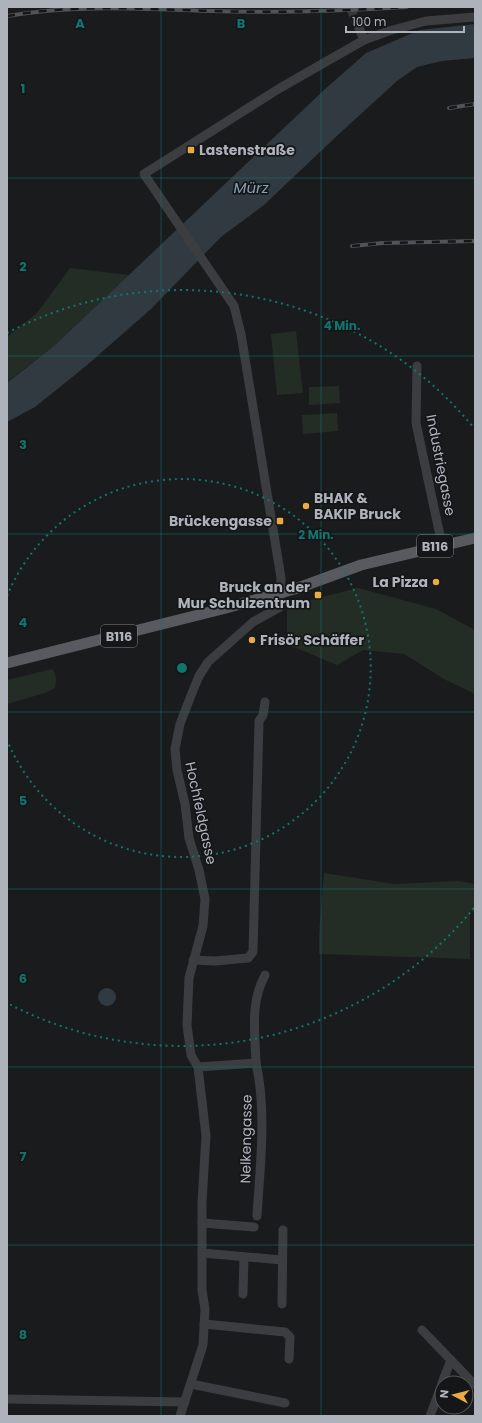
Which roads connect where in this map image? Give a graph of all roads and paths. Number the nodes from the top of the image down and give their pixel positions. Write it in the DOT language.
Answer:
graph roads {
  1 [pos="475,17"];
  2 [pos="359,28"];
  3 [pos="364,40"];
  4 [pos="417,366"];
  5 [pos="475,538"];
  6 [pos="442,544"];
  7 [pos="282,593"];
  8 [pos="7,663"];
  9 [pos="265,702"];
  10 [pos="193,960"];
  11 [pos="265,975"];
  12 [pos="256,1063"];
  13 [pos="198,1067"];
  14 [pos="257,1216"];
  15 [pos="202,1223"];
  16 [pos="254,1226"];
  17 [pos="283,1230"];
  18 [pos="202,1253"];
  19 [pos="244,1257"];
  20 [pos="282,1260"];
  21 [pos="243,1294"];
  22 [pos="282,1304"];
  23 [pos="204,1324"];
  24 [pos="422,1330"];
  25 [pos="289,1359"];
  26 [pos="451,1360"];
  27 [pos="445,1375"];
  28 [pos="191,1384"];
  29 [pos="475,1385"];
  30 [pos="7,1399"];
  31 [pos="185,1402"];
  32 [pos="285,1403"];
  33 [pos="434,1405"];
  34 [pos="180,1416"];
  35 [pos="430,1416"];
  1 -- 3 [label="street"];
  2 -- 3 [label="street"];
  3 -- 7 [label="street"];
  4 -- 6 [label="street, Industriegasse"];
  5 -- 6 [label="main road, B116"];
  6 -- 7 [label="main road, B116"];
  7 -- 8 [label="main road, B116"];
  7 -- 10 [label="street, Hochfeldgasse"];
  9 -- 10 [label="street"];
  10 -- 13 [label="street, Hochfeldgasse"];
  11 -- 12 [label="street"];
  12 -- 13 [label="street"];
  12 -- 14 [label="street, Nelkengasse"];
  13 -- 15 [label="street, Hochfeldgasse"];
  15 -- 16 [label="street"];
  15 -- 18 [label="street, Hochfeldgasse"];
  17 -- 20 [label="street"];
  18 -- 19 [label="street"];
  18 -- 23 [label="street, Hochfeldgasse"];
  19 -- 20 [label="street"];
  19 -- 21 [label="street"];
  20 -- 22 [label="street"];
  23 -- 25 [label="street"];
  23 -- 28 [label="street, Hochfeldgasse"];
  24 -- 26 [label="street"];
  26 -- 27 [label="street"];
  26 -- 29 [label="street"];
  28 -- 31 [label="street, Hochfeldgasse"];
  28 -- 32 [label="street"];
  30 -- 31 [label="street"];
  31 -- 34 [label="street, Hochfeldgasse"];
  33 -- 35 [label="street"];
}
